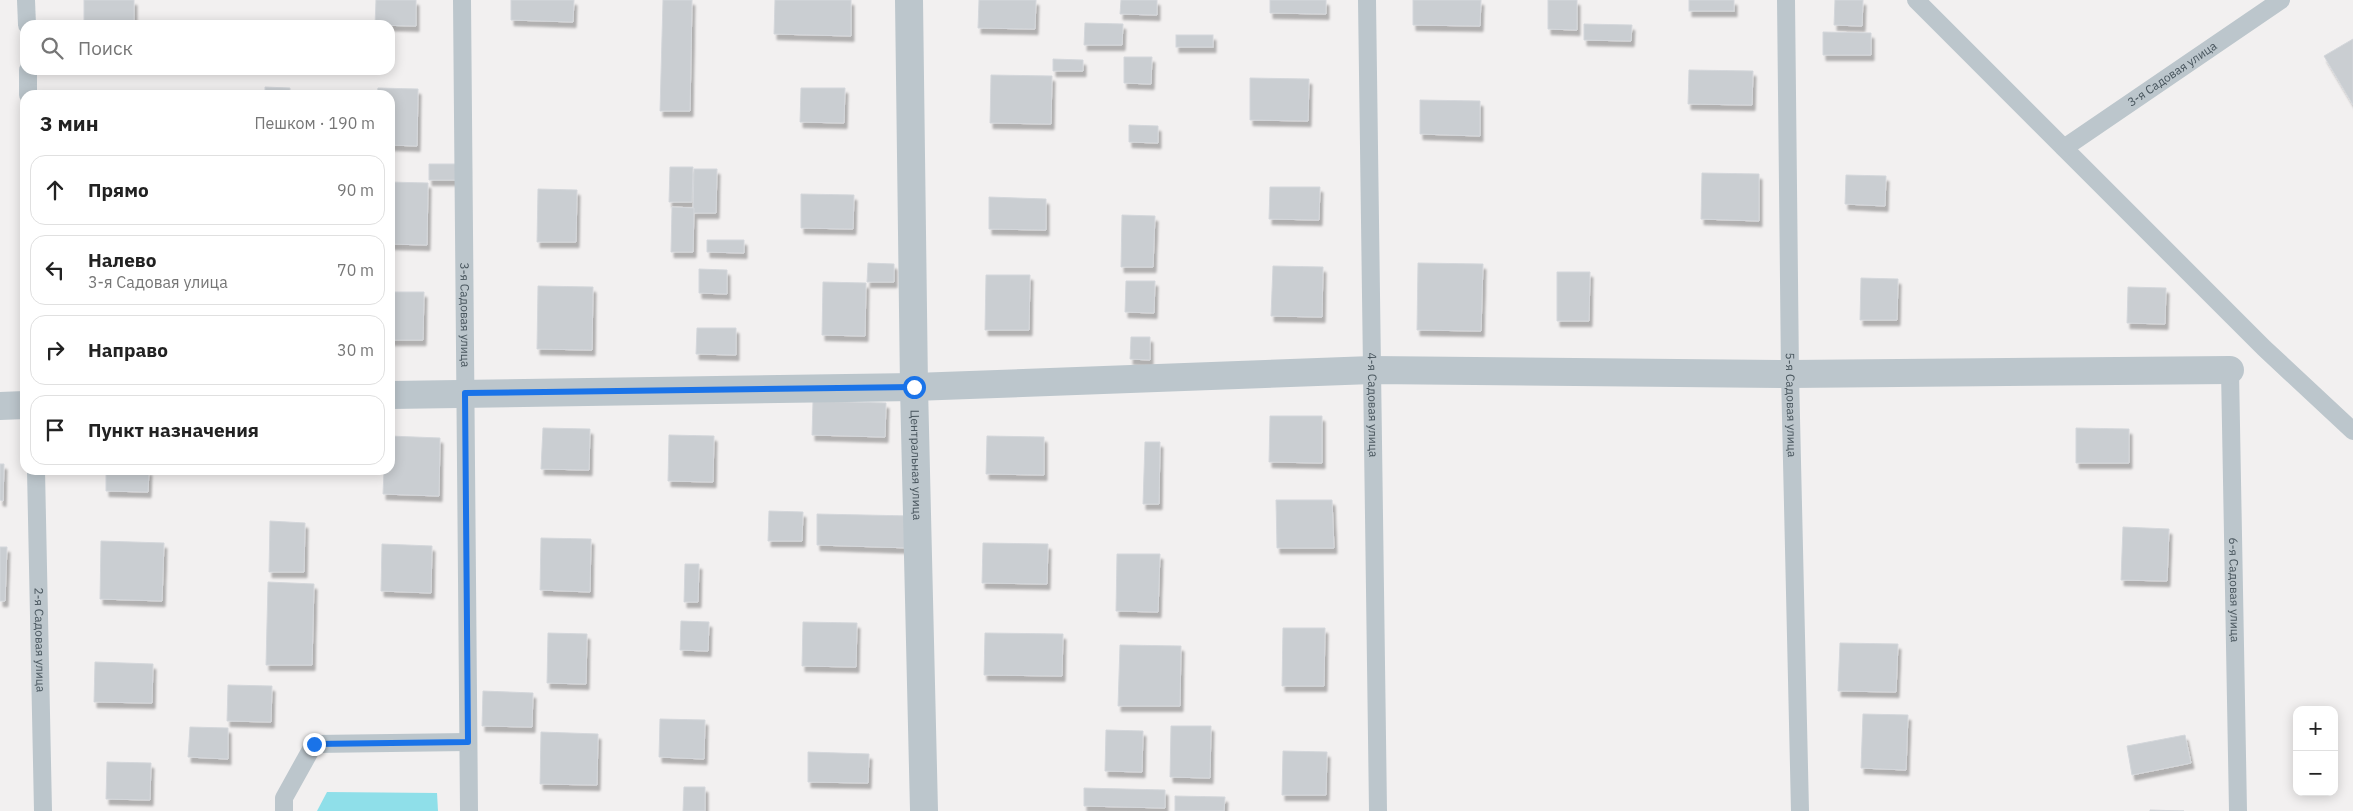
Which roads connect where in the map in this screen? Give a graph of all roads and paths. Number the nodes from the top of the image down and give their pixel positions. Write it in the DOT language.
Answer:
graph roads {
  1 [pos="26,0"];
  2 [pos="462,0"];
  3 [pos="909,0"];
  4 [pos="1367,0"];
  5 [pos="1786,0"];
  6 [pos="1916,0"];
  7 [pos="2281,0"];
  8 [pos="27,20"];
  9 [pos="28,75"];
  10 [pos="28,90"];
  11 [pos="2064,148"];
  12 [pos="1372,370"];
  13 [pos="2230,370"];
  14 [pos="1790,374"];
  15 [pos="914,387"];
  16 [pos="465,393"];
  17 [pos="395,395"];
  18 [pos="20,405"];
  19 [pos="0,406"];
  20 [pos="2353,431"];
  21 [pos="36,475"];
  22 [pos="468,742"];
  23 [pos="43,811"];
  24 [pos="284,811"];
  25 [pos="469,811"];
  26 [pos="924,811"];
  27 [pos="1378,811"];
  28 [pos="1800,811"];
  29 [pos="2238,811"];
  1 -- 8 [label="lane"];
  2 -- 16 [label="lane, 3-я Садовая улица"];
  3 -- 15 [label="street, Центральная улица"];
  4 -- 12 [label="lane, 4-я Садовая улица"];
  5 -- 14 [label="lane, 5-я Садовая улица"];
  6 -- 11 [label="lane"];
  7 -- 11 [label="lane, 3-я Садовая улица"];
  9 -- 10 [label="lane"];
  11 -- 20 [label="lane"];
  12 -- 14 [label="street"];
  12 -- 15 [label="street"];
  12 -- 27 [label="lane, 4-я Садовая улица"];
  13 -- 14 [label="street"];
  13 -- 29 [label="lane, 6-я Садовая улица"];
  14 -- 28 [label="lane, 5-я Садовая улица"];
  15 -- 16 [label="street"];
  15 -- 26 [label="street, Центральная улица"];
  16 -- 17 [label="street"];
  16 -- 22 [label="lane, 3-я Садовая улица"];
  18 -- 19 [label="street"];
  21 -- 23 [label="lane, 2-я Садовая улица"];
  22 -- 24 [label="lane"];
  22 -- 25 [label="lane, 3-я Садовая улица"];
}
